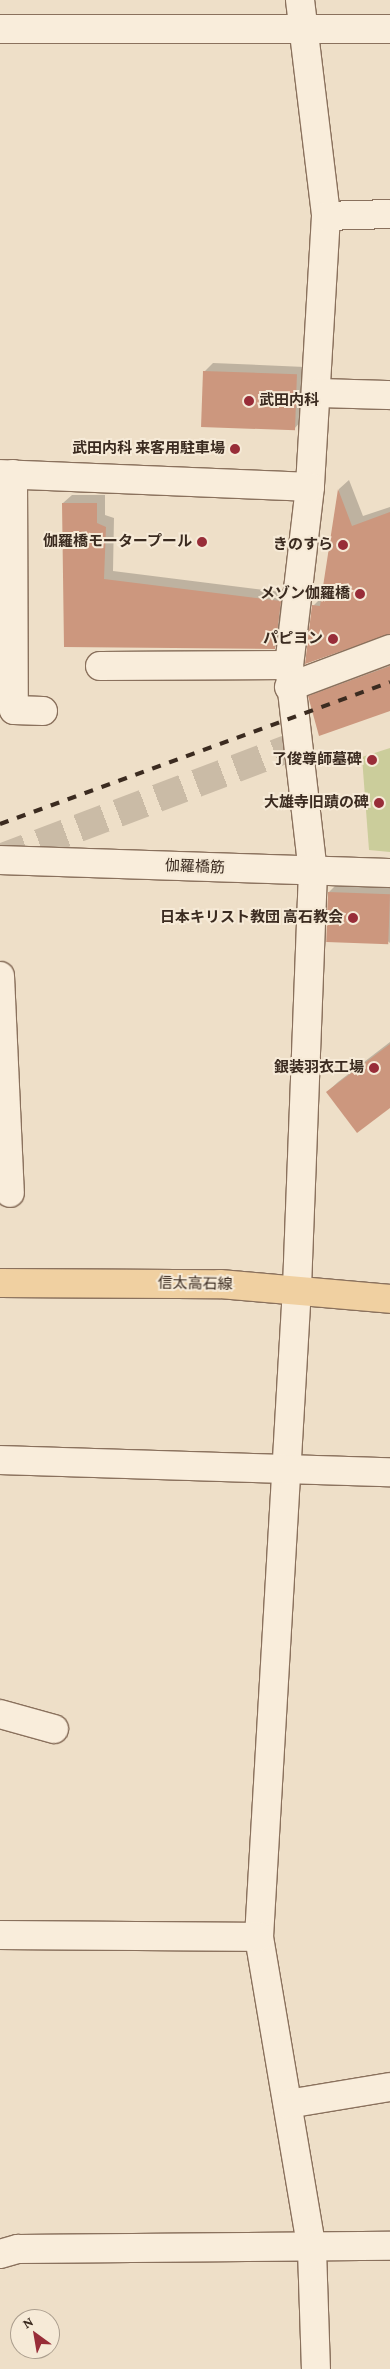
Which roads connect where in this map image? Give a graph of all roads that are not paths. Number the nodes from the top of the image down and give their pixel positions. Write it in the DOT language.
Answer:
graph roads {
  1 [pos="300,0"];
  2 [pos="0,29"];
  3 [pos="390,29"];
  4 [pos="304,30"];
  5 [pos="390,214"];
  6 [pos="326,216"];
  7 [pos="317,393"];
  8 [pos="390,395"];
  9 [pos="6,474"];
  10 [pos="310,487"];
  11 [pos="390,649"];
  12 [pos="100,666"];
  13 [pos="289,676"];
  14 [pos="43,711"];
  15 [pos="0,860"];
  16 [pos="313,871"];
  17 [pos="390,873"];
  18 [pos="0,976"];
  19 [pos="10,1193"];
  20 [pos="0,1284"];
  21 [pos="296,1288"];
  22 [pos="390,1299"];
  23 [pos="0,1460"];
  24 [pos="283,1469"];
  25 [pos="390,1472"];
  26 [pos="0,1714"];
  27 [pos="54,1728"];
  28 [pos="0,1935"];
  29 [pos="259,1937"];
  30 [pos="390,2087"];
  31 [pos="288,2104"];
  32 [pos="390,2246"];
  33 [pos="312,2250"];
  34 [pos="0,2254"];
  35 [pos="316,2369"];
  1 -- 4 [label="street"];
  2 -- 4 [label="street"];
  3 -- 4 [label="street"];
  4 -- 6 [label="street"];
  5 -- 6 [label="street"];
  6 -- 7 [label="street"];
  7 -- 8 [label="street"];
  7 -- 10 [label="street"];
  9 -- 10 [label="street"];
  9 -- 14 [label="street"];
  10 -- 13 [label="street"];
  11 -- 13 [label="street"];
  12 -- 13 [label="street"];
  13 -- 16 [label="street"];
  15 -- 16 [label="street, 伽羅橋筋"];
  16 -- 17 [label="street, 伽羅橋筋"];
  16 -- 21 [label="street"];
  18 -- 19 [label="street"];
  20 -- 21 [label="main road, 信太高石線"];
  21 -- 22 [label="main road, 信太高石線"];
  21 -- 24 [label="street"];
  23 -- 24 [label="street"];
  24 -- 25 [label="street"];
  24 -- 29 [label="street"];
  26 -- 27 [label="street"];
  28 -- 29 [label="street"];
  29 -- 31 [label="street"];
  30 -- 31 [label="street"];
  31 -- 33 [label="street"];
  32 -- 33 [label="street"];
  33 -- 34 [label="street"];
  33 -- 35 [label="street"];
}
